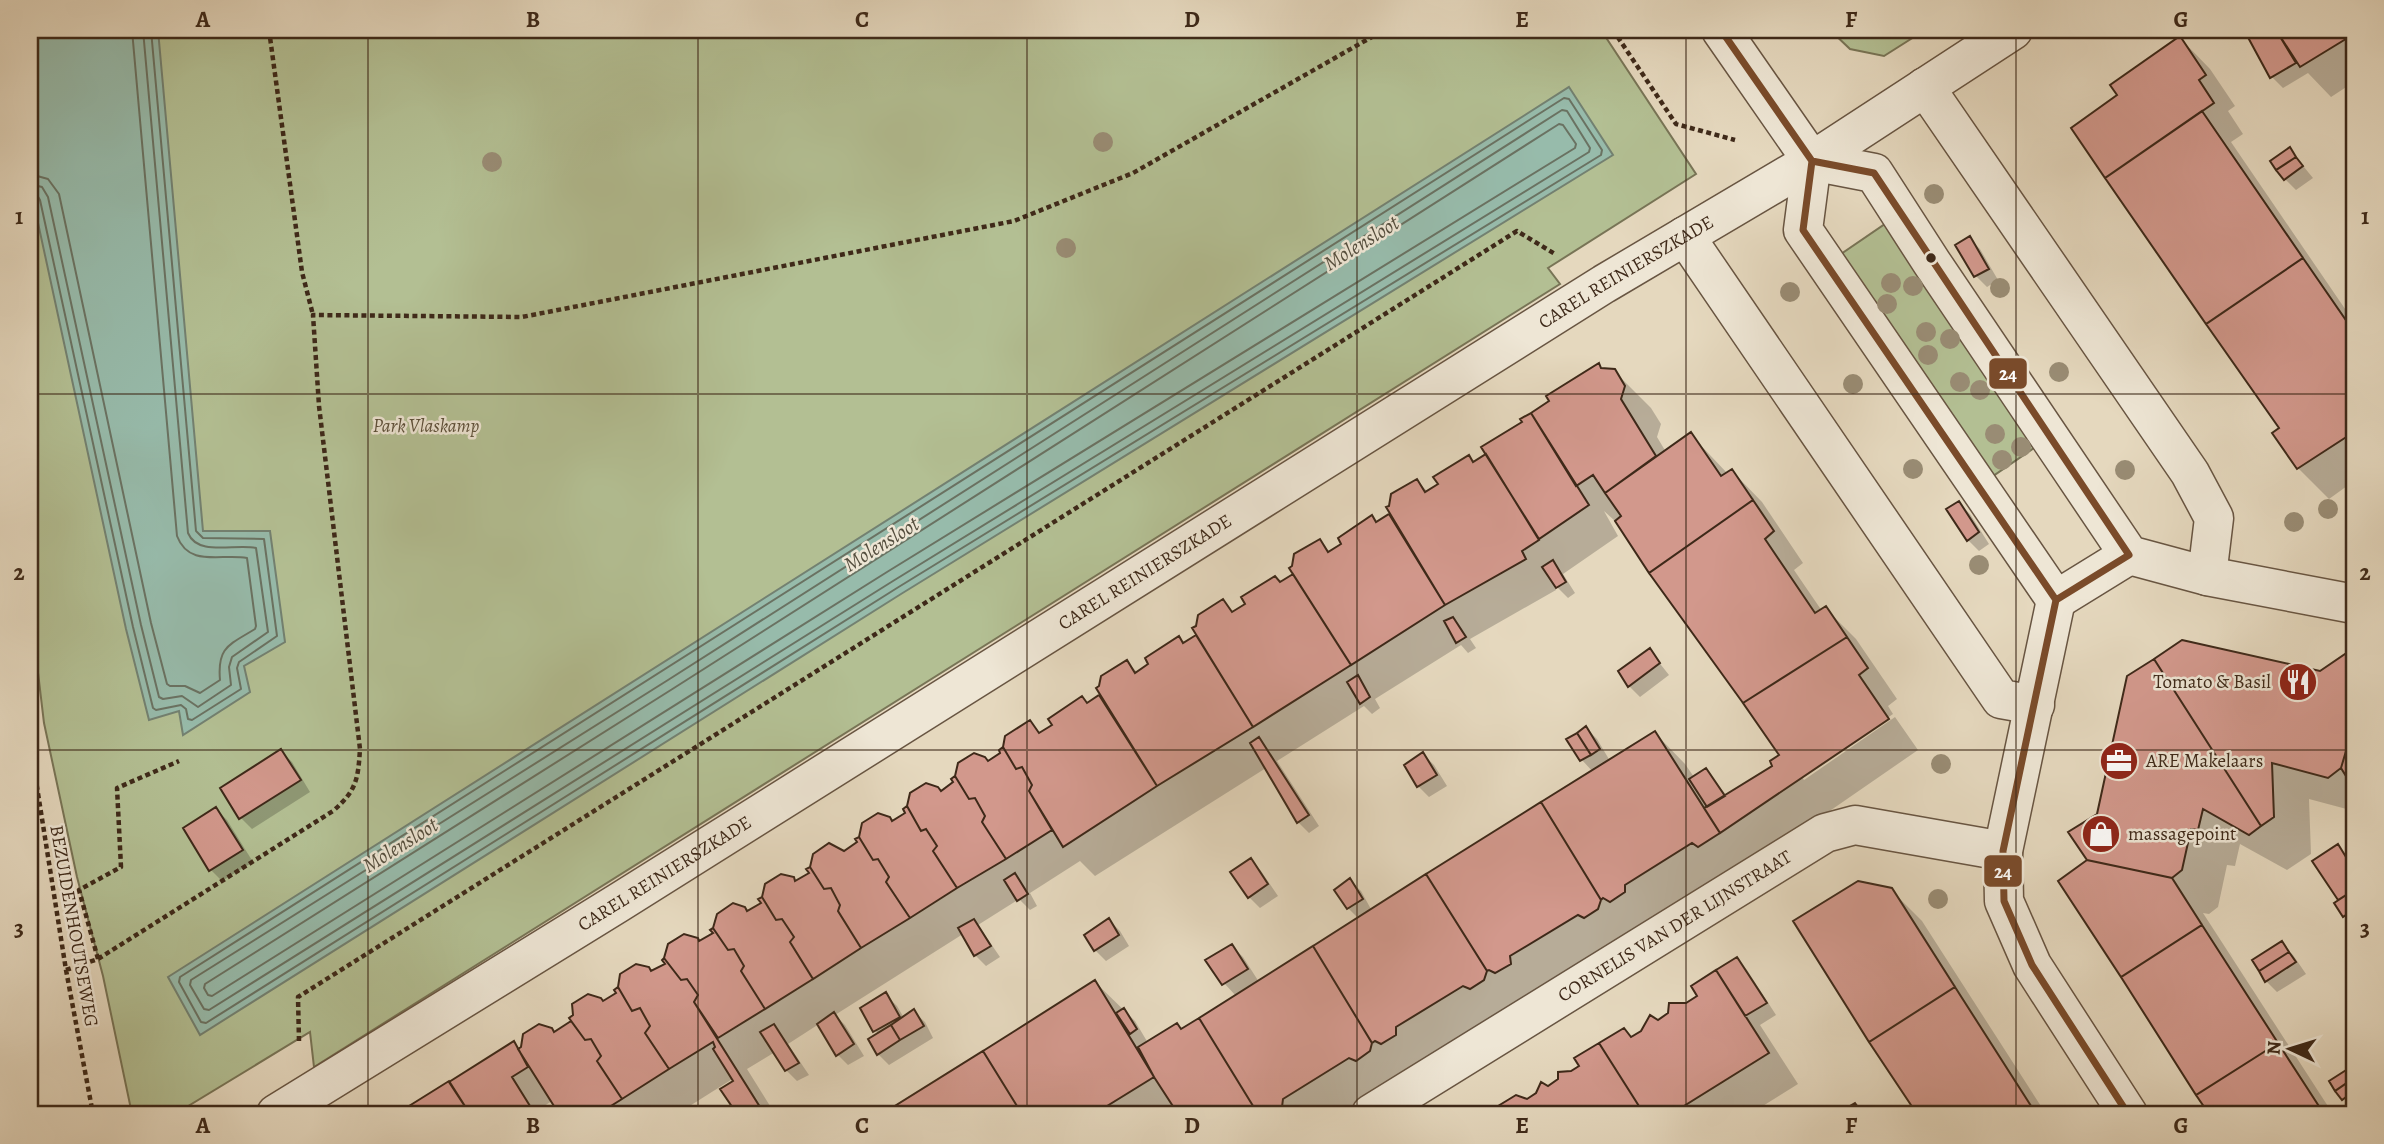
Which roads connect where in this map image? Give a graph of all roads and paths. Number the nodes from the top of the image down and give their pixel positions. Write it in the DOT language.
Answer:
graph roads {
  1 [pos="269,30"];
  2 [pos="1384,30"];
  3 [pos="1613,30"];
  4 [pos="1721,30"];
  5 [pos="2013,30"];
  6 [pos="1925,88"];
  7 [pos="1738,141"];
  8 [pos="1812,161"];
  9 [pos="1685,236"];
  10 [pos="1559,257"];
  11 [pos="313,315"];
  12 [pos="2129,555"];
  13 [pos="2207,576"];
  14 [pos="2056,600"];
  15 [pos="2354,604"];
  16 [pos="2035,705"];
  17 [pos="30,743"];
  18 [pos="179,761"];
  19 [pos="2003,851"];
  20 [pos="98,959"];
  21 [pos="66,970"];
  22 [pos="299,1044"];
  23 [pos="93,1114"];
  24 [pos="276,1114"];
  25 [pos="1371,1114"];
  26 [pos="2128,1114"];
  1 -- 11 [label="path"];
  2 -- 11 [label="path"];
  3 -- 7 [label="path"];
  4 -- 8 [label="street"];
  5 -- 6 [label="street, CAREL REINIERSZKADE"];
  6 -- 8 [label="street, CAREL REINIERSZKADE"];
  6 -- 13 [label="street"];
  8 -- 9 [label="street, CAREL REINIERSZKADE"];
  8 -- 12 [label="street"];
  8 -- 14 [label="street"];
  9 -- 16 [label="street"];
  9 -- 24 [label="street, CAREL REINIERSZKADE"];
  10 -- 22 [label="path"];
  11 -- 20 [label="path"];
  12 -- 13 [label="street"];
  12 -- 14 [label="street"];
  13 -- 15 [label="street"];
  14 -- 16 [label="street"];
  16 -- 19 [label="street"];
  17 -- 21 [label="path, BEZUIDENHOUTSEWEG"];
  18 -- 20 [label="path"];
  19 -- 25 [label="street, CORNELIS VAN DER LIJNSTRAAT"];
  19 -- 26 [label="street"];
  20 -- 21 [label="path"];
  21 -- 23 [label="path, BEZUIDENHOUTSEWEG"];
}
